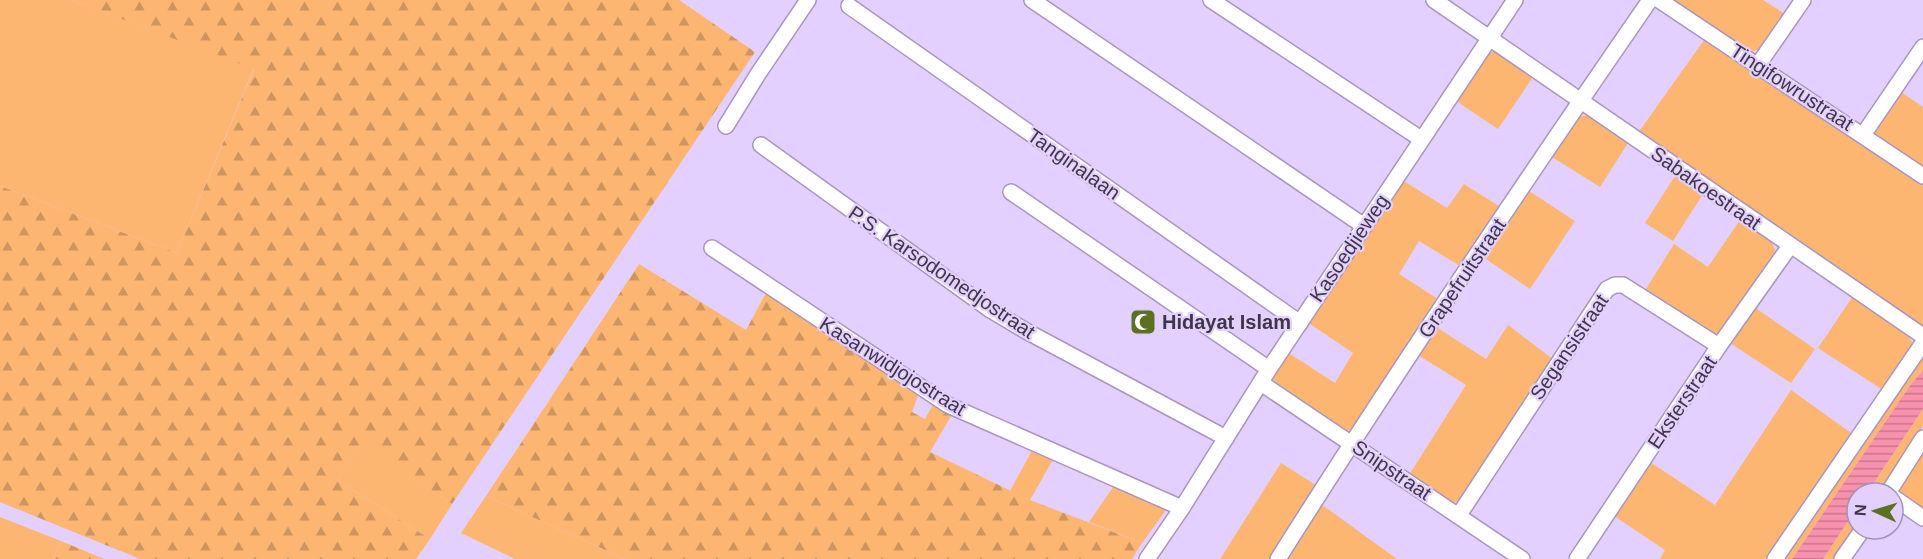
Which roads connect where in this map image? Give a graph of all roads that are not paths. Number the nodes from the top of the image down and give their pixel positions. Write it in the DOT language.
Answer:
graph roads {
  1 [pos="808,0"];
  2 [pos="1032,0"];
  3 [pos="1211,0"];
  4 [pos="1434,0"];
  5 [pos="1515,0"];
  6 [pos="1650,0"];
  7 [pos="1659,0"];
  8 [pos="1803,0"];
  9 [pos="849,6"];
  10 [pos="1490,37"];
  11 [pos="1923,47"];
  12 [pos="1758,65"];
  13 [pos="1581,101"];
  14 [pos="726,126"];
  15 [pos="1863,135"];
  16 [pos="1422,139"];
  17 [pos="761,146"];
  18 [pos="1923,176"];
  19 [pos="1011,192"];
  20 [pos="1364,226"];
  21 [pos="1790,246"];
  22 [pos="712,248"];
  23 [pos="1300,322"];
  24 [pos="1923,336"];
  25 [pos="1923,343"];
  26 [pos="1719,346"];
  27 [pos="1269,369"];
  28 [pos="1260,383"];
  29 [pos="1226,438"];
  30 [pos="1923,438"];
  31 [pos="1351,443"];
  32 [pos="1896,481"];
  33 [pos="1905,505"];
  34 [pos="1182,508"];
  35 [pos="1459,515"];
  36 [pos="1923,518"];
  37 [pos="1855,541"];
  38 [pos="1147,559"];
  39 [pos="1278,559"];
  40 [pos="1522,559"];
  41 [pos="1577,559"];
  42 [pos="1775,559"];
  43 [pos="1842,559"];
  1 -- 14 [label="street"];
  2 -- 20 [label="street"];
  3 -- 16 [label="street"];
  4 -- 10 [label="street, Sabakoestraat"];
  5 -- 10 [label="street, Kasoedjieweg"];
  6 -- 13 [label="street, Grapefruitstraat"];
  7 -- 12 [label="street, Tingifowrustraat"];
  8 -- 12 [label="street"];
  9 -- 23 [label="street, Tanginalaan"];
  10 -- 13 [label="street, Sabakoestraat"];
  10 -- 16 [label="street, Kasoedjieweg"];
  11 -- 15 [label="street"];
  12 -- 15 [label="street, Tingifowrustraat"];
  13 -- 21 [label="street, Sabakoestraat"];
  13 -- 31 [label="street, Grapefruitstraat"];
  15 -- 18 [label="street, Tingifowrustraat"];
  16 -- 20 [label="street, Kasoedjieweg"];
  17 -- 29 [label="street, P.S. Karsodomedjostraat"];
  19 -- 27 [label="street"];
  20 -- 23 [label="street, Kasoedjieweg"];
  21 -- 24 [label="street, Sabakoestraat"];
  21 -- 26 [label="street, Eksterstraat"];
  22 -- 34 [label="street, Kasanwidjojostraat"];
  23 -- 27 [label="street, Kasoedjieweg"];
  25 -- 42 [label="street"];
  26 -- 35 [label="street, Segansistraat"];
  26 -- 41 [label="street, Eksterstraat"];
  27 -- 28 [label="street, Kasoedjieweg"];
  28 -- 29 [label="street, Kasoedjieweg"];
  28 -- 31 [label="street, Snipstraat"];
  29 -- 34 [label="street, Kasoedjieweg"];
  30 -- 32 [label="street"];
  31 -- 35 [label="street, Snipstraat"];
  31 -- 39 [label="street, Grapefruitstraat"];
  33 -- 36 [label="street"];
  34 -- 38 [label="street, Kasoedjieweg"];
  35 -- 40 [label="street, Snipstraat"];
  37 -- 43 [label="street"];
}
